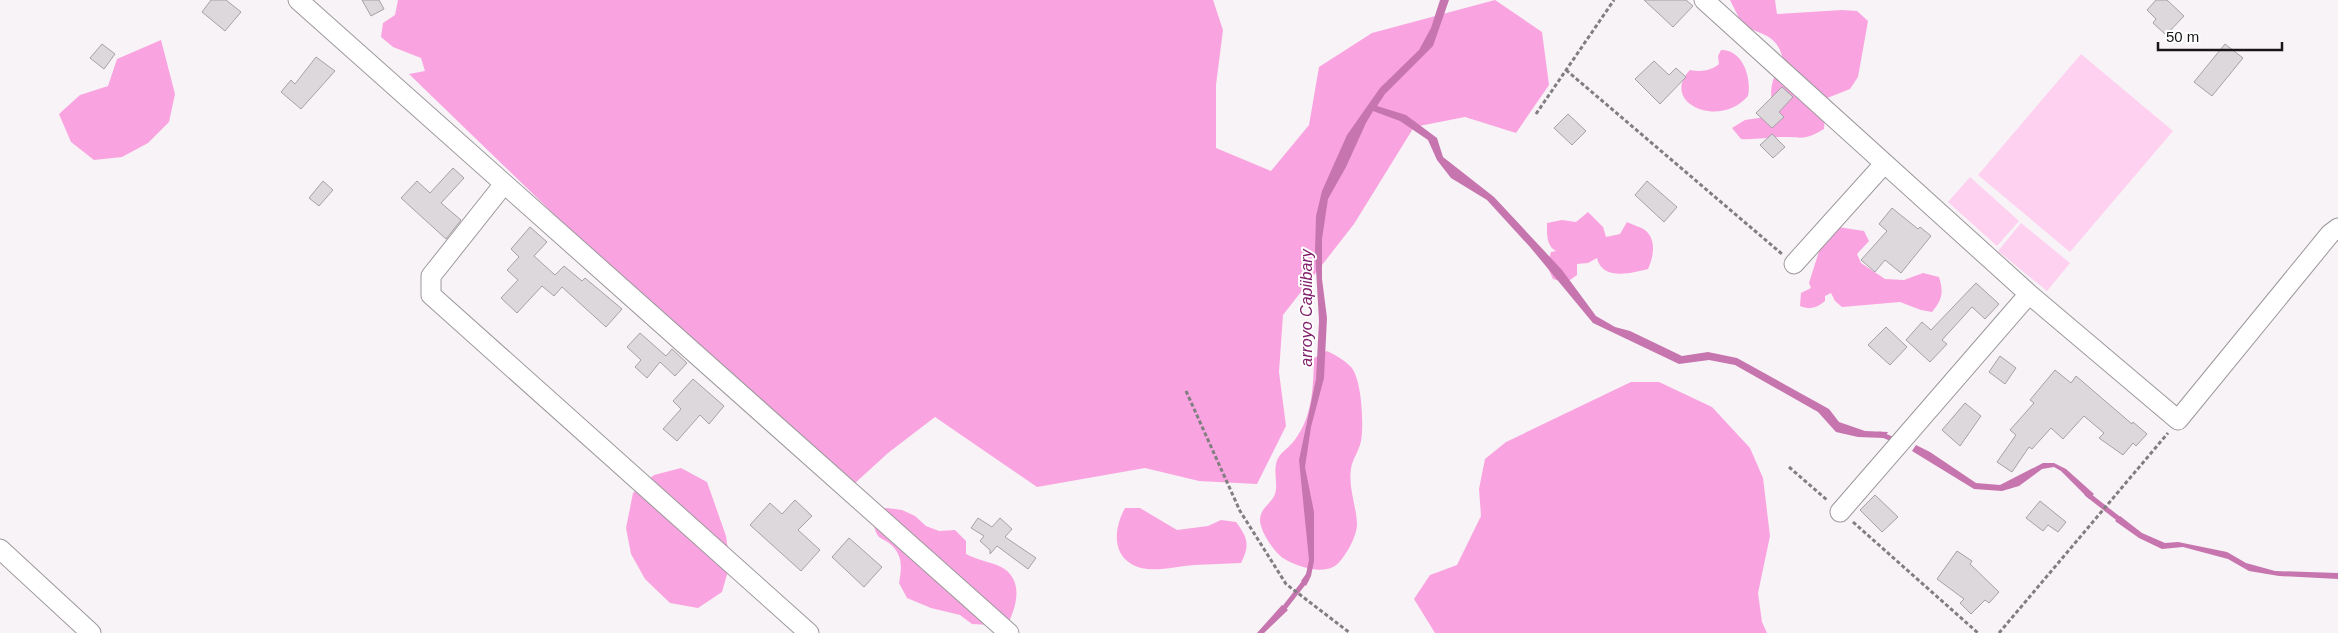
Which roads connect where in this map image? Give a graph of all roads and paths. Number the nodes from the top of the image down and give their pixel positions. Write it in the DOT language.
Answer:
graph roads {
  1 [pos="298,0"];
  2 [pos="1614,0"];
  3 [pos="1704,0"];
  4 [pos="1566,70"];
  5 [pos="1536,114"];
  6 [pos="1884,164"];
  7 [pos="504,184"];
  8 [pos="2338,228"];
  9 [pos="1794,264"];
  10 [pos="2029,294"];
  11 [pos="1186,391"];
  12 [pos="2178,420"];
  13 [pos="1790,467"];
  14 [pos="1840,512"];
  15 [pos="0,549"];
  16 [pos="91,633"];
  17 [pos="809,633"];
  18 [pos="1009,633"];
  19 [pos="1350,633"];
  20 [pos="1978,633"];
  21 [pos="1999,633"];
  1 -- 7 [label="street"];
  2 -- 4 [label="path"];
  3 -- 6 [label="street"];
  4 -- 5 [label="path"];
  4 -- 9 [label="path"];
  6 -- 9 [label="street"];
  6 -- 10 [label="street"];
  7 -- 17 [label="street"];
  7 -- 18 [label="street"];
  8 -- 12 [label="street"];
  10 -- 12 [label="street"];
  10 -- 14 [label="street"];
  11 -- 19 [label="path"];
  12 -- 21 [label="path"];
  13 -- 14 [label="path"];
  14 -- 20 [label="path"];
  15 -- 16 [label="street"];
}
